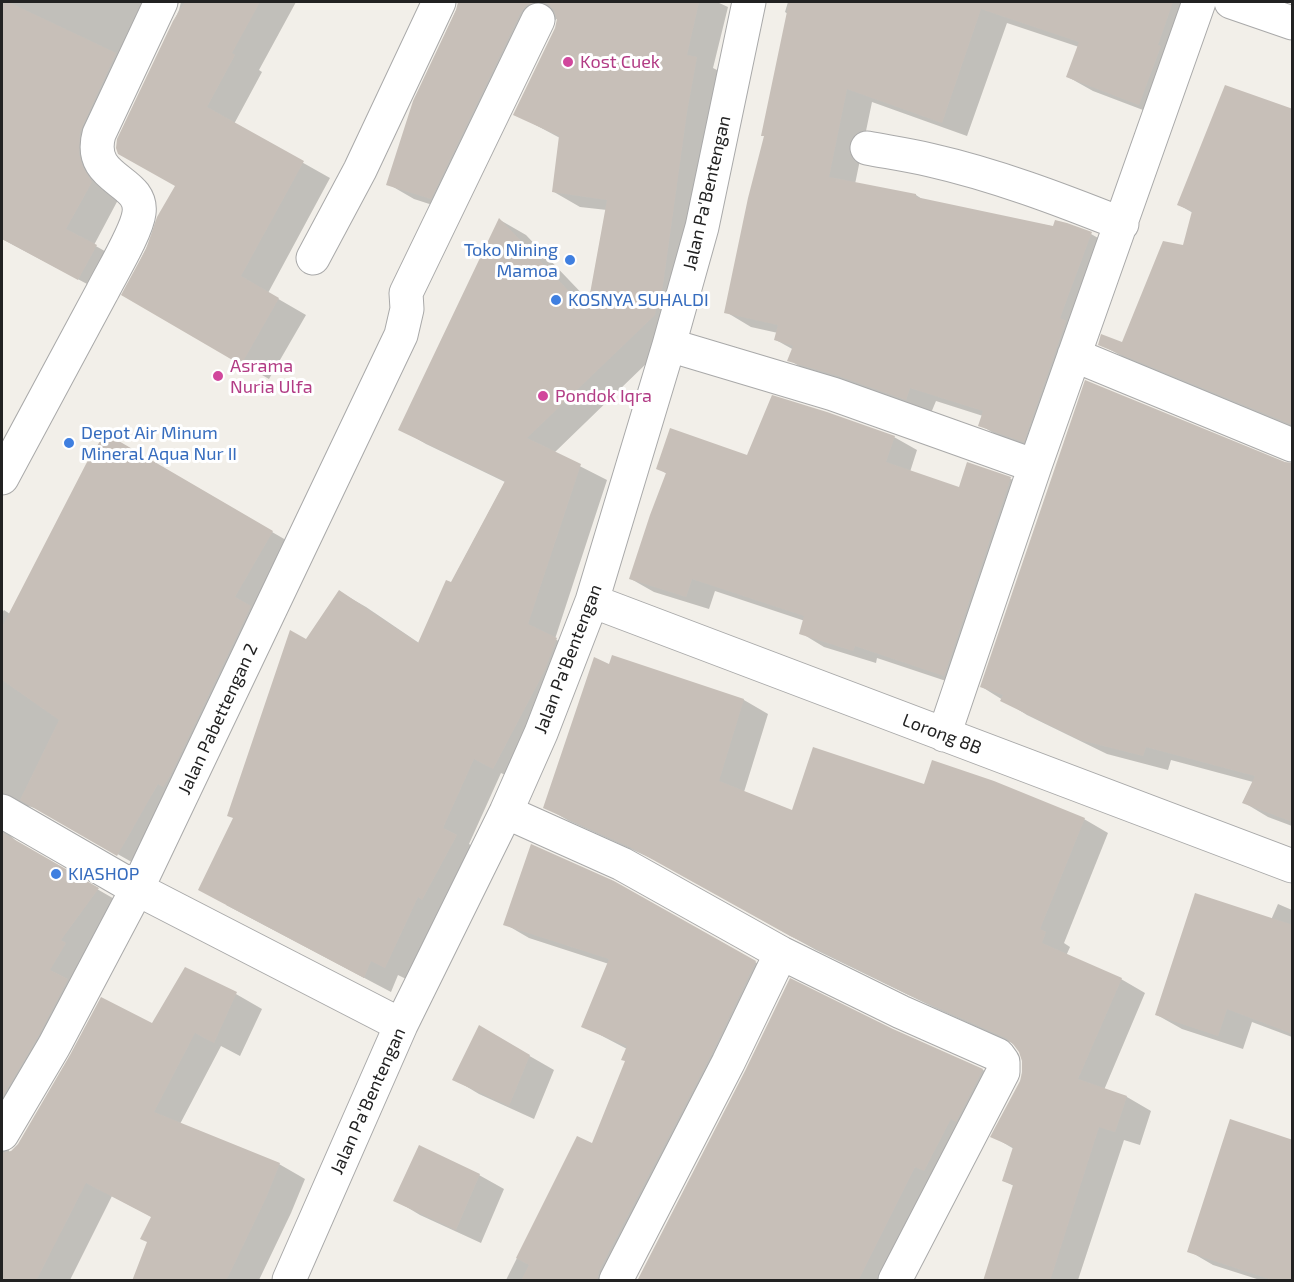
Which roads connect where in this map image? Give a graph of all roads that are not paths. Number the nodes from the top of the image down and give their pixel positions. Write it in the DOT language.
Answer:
graph roads {
  1 [pos="161,2"];
  2 [pos="439,2"];
  3 [pos="749,2"];
  4 [pos="1199,2"];
  5 [pos="1231,2"];
  6 [pos="538,20"];
  7 [pos="1293,22"];
  8 [pos="867,148"];
  9 [pos="1122,224"];
  10 [pos="313,258"];
  11 [pos="669,345"];
  12 [pos="1074,355"];
  13 [pos="1293,445"];
  14 [pos="1035,466"];
  15 [pos="2,478"];
  16 [pos="592,601"];
  17 [pos="944,735"];
  18 [pos="2,811"];
  19 [pos="506,812"];
  20 [pos="1293,866"];
  21 [pos="137,889"];
  22 [pos="781,953"];
  23 [pos="401,1025"];
  24 [pos="2,1134"];
  25 [pos="289,1281"];
  26 [pos="616,1281"];
  27 [pos="895,1281"];
  1 -- 15 [label="street"];
  2 -- 10 [label="street"];
  3 -- 11 [label="street, Jalan Pa'Bentengan"];
  4 -- 9 [label="street"];
  5 -- 7 [label="street"];
  6 -- 21 [label="street, Jalan Pabettengan 2"];
  8 -- 9 [label="street"];
  9 -- 12 [label="street"];
  11 -- 14 [label="street"];
  11 -- 16 [label="street, Jalan Pa'Bentengan"];
  12 -- 13 [label="street"];
  12 -- 14 [label="street"];
  14 -- 17 [label="street"];
  16 -- 17 [label="street, Lorong 8B"];
  16 -- 19 [label="street, Jalan Pa'Bentengan"];
  17 -- 20 [label="street, Lorong 8B"];
  18 -- 21 [label="street"];
  19 -- 22 [label="street"];
  19 -- 23 [label="street, Jalan Pa'Bentengan"];
  21 -- 23 [label="street"];
  21 -- 24 [label="street, Jalan Pabettengan 2"];
  22 -- 26 [label="street"];
  22 -- 27 [label="street"];
  23 -- 25 [label="street, Jalan Pa'Bentengan"];
}
